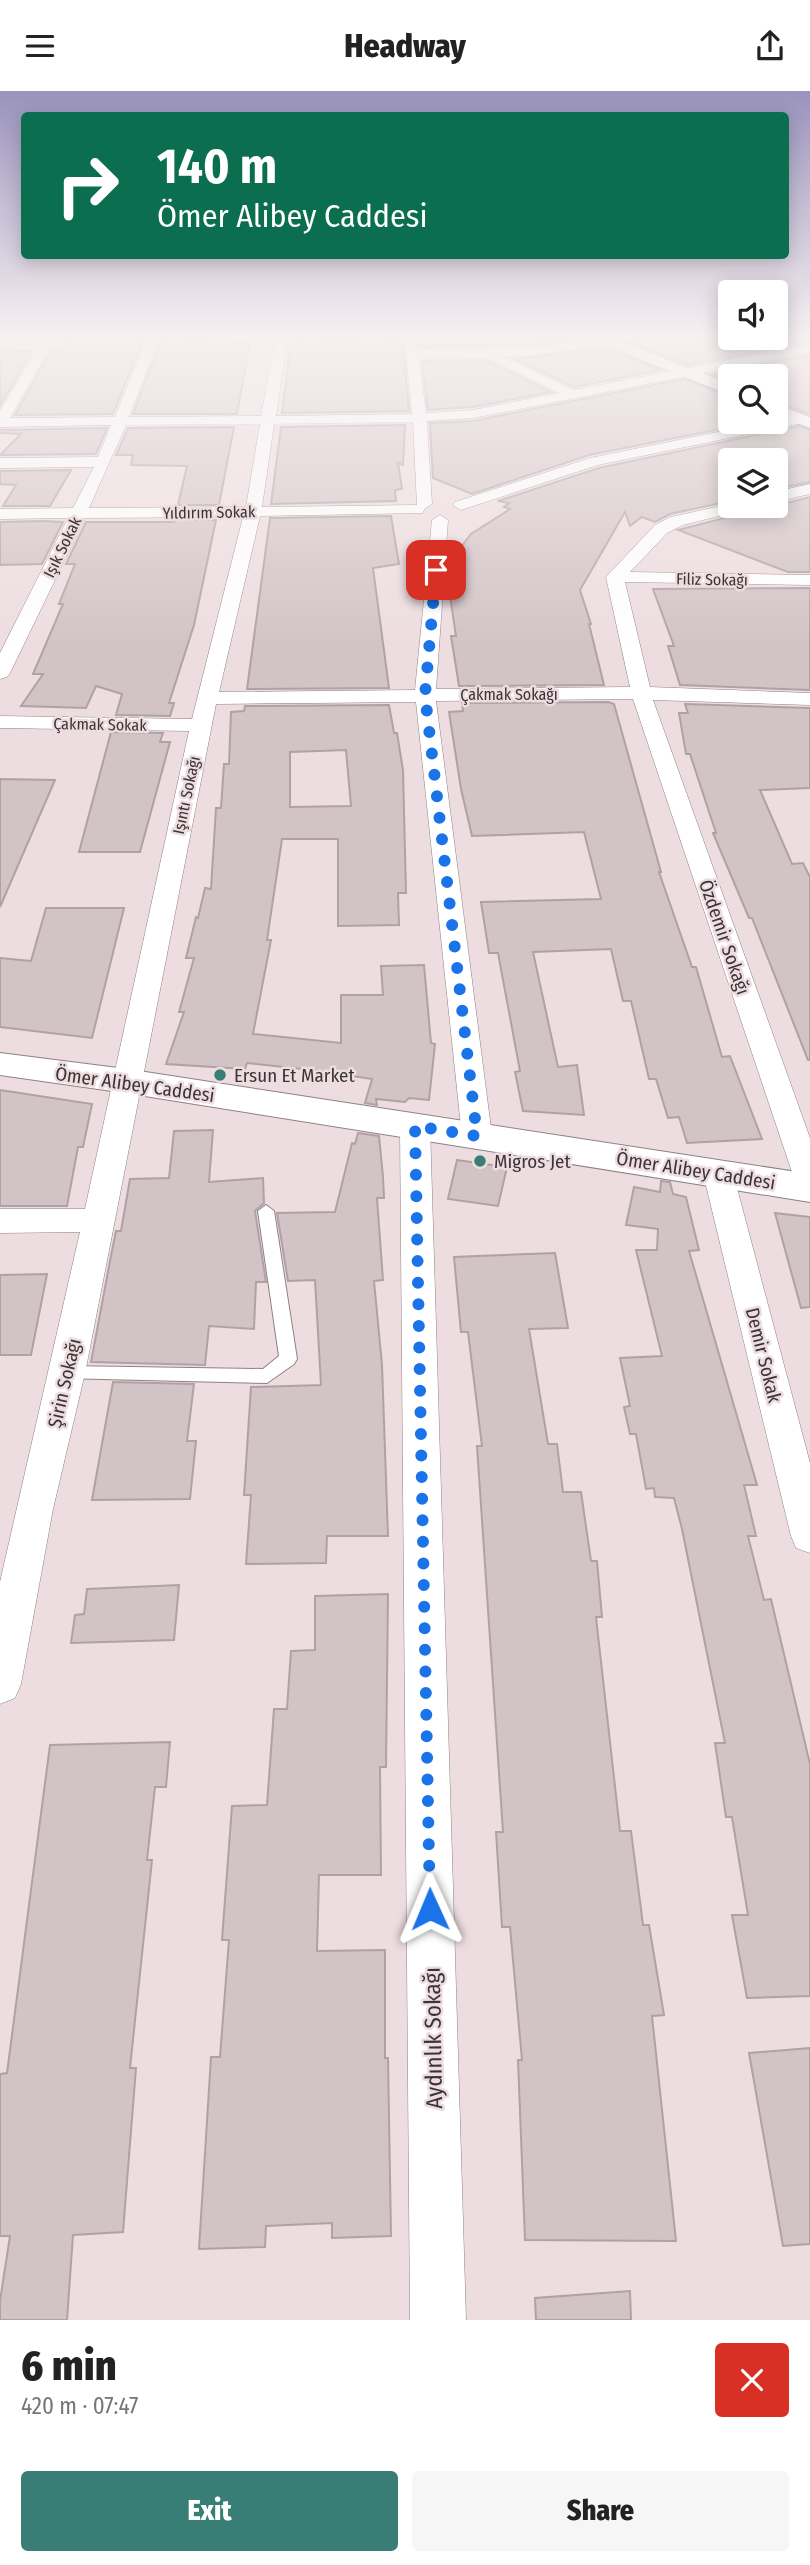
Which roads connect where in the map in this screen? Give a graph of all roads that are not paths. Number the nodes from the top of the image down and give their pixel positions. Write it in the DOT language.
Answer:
graph roads {
  1 [pos="114,438"];
  2 [pos="267,438"];
  3 [pos="424,438"];
  4 [pos="716,438"];
  5 [pos="104,462"];
  6 [pos="0,463"];
  7 [pos="802,491"];
  8 [pos="810,500"];
  9 [pos="438,507"];
  10 [pos="253,511"];
  11 [pos="718,511"];
  12 [pos="79,513"];
  13 [pos="0,514"];
  14 [pos="615,577"];
  15 [pos="810,580"];
  16 [pos="0,673"];
  17 [pos="641,693"];
  18 [pos="425,695"];
  19 [pos="208,698"];
  20 [pos="810,699"];
  21 [pos="0,722"];
  22 [pos="201,725"];
  23 [pos="0,1064"];
  24 [pos="125,1081"];
  25 [pos="415,1126"];
  26 [pos="477,1136"];
  27 [pos="718,1173"];
  28 [pos="810,1181"];
  29 [pos="810,1188"];
  30 [pos="266,1211"];
  31 [pos="97,1220"];
  32 [pos="0,1221"];
  33 [pos="67,1373"];
  34 [pos="810,1536"];
  35 [pos="1,1669"];
  36 [pos="438,2320"];
  1 -- 5 [label="street, Işık Sokak"];
  2 -- 10 [label="street, Işıntı Sokağı"];
  3 -- 9 [label="street"];
  4 -- 9 [label="street, Yıldırım Sokak"];
  5 -- 6 [label="street"];
  5 -- 12 [label="street, Işık Sokak"];
  7 -- 8 [label="street"];
  9 -- 10 [label="street, Yıldırım Sokak"];
  9 -- 18 [label="street"];
  10 -- 12 [label="street, Yıldırım Sokak"];
  10 -- 19 [label="street, Işıntı Sokağı"];
  11 -- 14 [label="street"];
  12 -- 13 [label="street, Yıldırım Sokak"];
  12 -- 16 [label="street, Işık Sokak"];
  14 -- 15 [label="street, Filiz Sokağı"];
  14 -- 17 [label="street, Özdemir Sokağı"];
  17 -- 18 [label="street, Çakmak Sokağı"];
  17 -- 20 [label="street, Çakmak Sokağı"];
  17 -- 28 [label="street, Özdemir Sokağı"];
  18 -- 19 [label="street, Çakmak Sokağı"];
  18 -- 26 [label="street"];
  19 -- 22 [label="street, Işıntı Sokağı"];
  21 -- 22 [label="street, Çakmak Sokak"];
  22 -- 24 [label="street, Işıntı Sokağı"];
  23 -- 24 [label="main road, Ömer Alibey Caddesi"];
  24 -- 25 [label="main road, Ömer Alibey Caddesi"];
  24 -- 31 [label="street, Şirin Sokağı"];
  25 -- 26 [label="main road, Ömer Alibey Caddesi"];
  25 -- 36 [label="street, Aydınlık Sokağı"];
  26 -- 27 [label="main road, Ömer Alibey Caddesi"];
  27 -- 29 [label="main road, Ömer Alibey Caddesi"];
  27 -- 34 [label="street, Demir Sokak"];
  30 -- 33 [label="lane"];
  31 -- 32 [label="street"];
  31 -- 33 [label="street, Şirin Sokağı"];
  33 -- 35 [label="street, Şirin Sokağı"];
}
